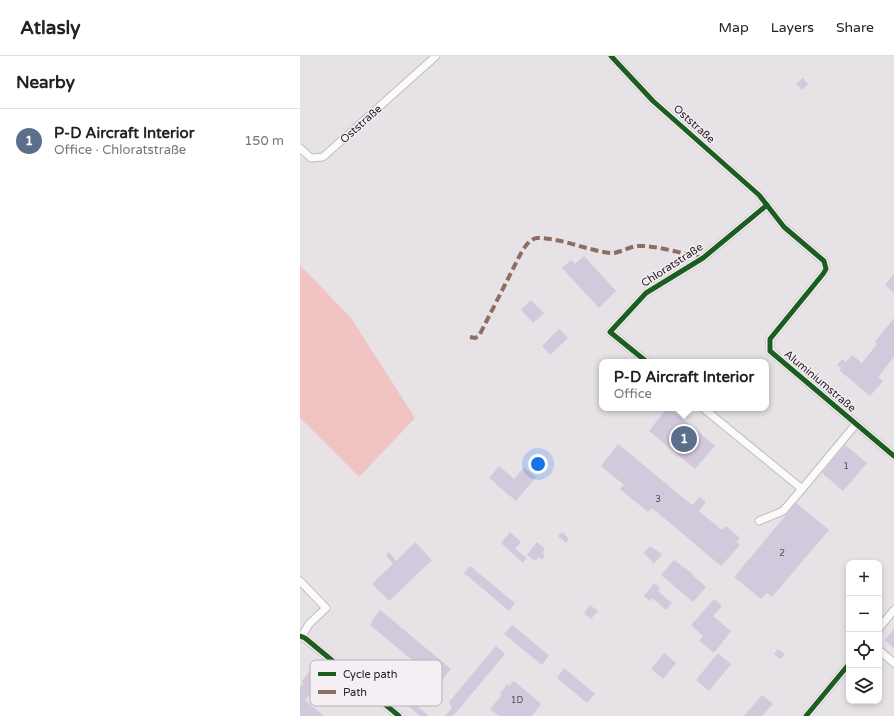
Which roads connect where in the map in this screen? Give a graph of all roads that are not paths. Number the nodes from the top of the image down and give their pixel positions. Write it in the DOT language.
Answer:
graph roads {
  1 [pos="436,56"];
  2 [pos="611,56"];
  3 [pos="300,148"];
  4 [pos="767,205"];
  5 [pos="643,359"];
  6 [pos="707,411"];
  7 [pos="856,424"];
  8 [pos="894,456"];
  9 [pos="802,489"];
  10 [pos="759,522"];
  11 [pos="300,581"];
  12 [pos="894,610"];
  13 [pos="882,624"];
  14 [pos="301,636"];
  15 [pos="882,653"];
  16 [pos="330,660"];
  17 [pos="894,663"];
  18 [pos="846,668"];
  19 [pos="387,706"];
  20 [pos="399,716"];
  21 [pos="806,716"];
  1 -- 3 [label="street, Oststraße"];
  2 -- 4 [label="street, Oststraße"];
  4 -- 5 [label="street, Chloratstraße"];
  4 -- 7 [label="street, Aluminiumstraße"];
  6 -- 9 [label="street"];
  7 -- 8 [label="street, Aluminiumstraße"];
  7 -- 9 [label="street"];
  9 -- 10 [label="street"];
  11 -- 14 [label="street"];
  12 -- 13 [label="street"];
  14 -- 16 [label="street"];
  15 -- 17 [label="street"];
  18 -- 21 [label="street"];
  19 -- 20 [label="street"];
}
